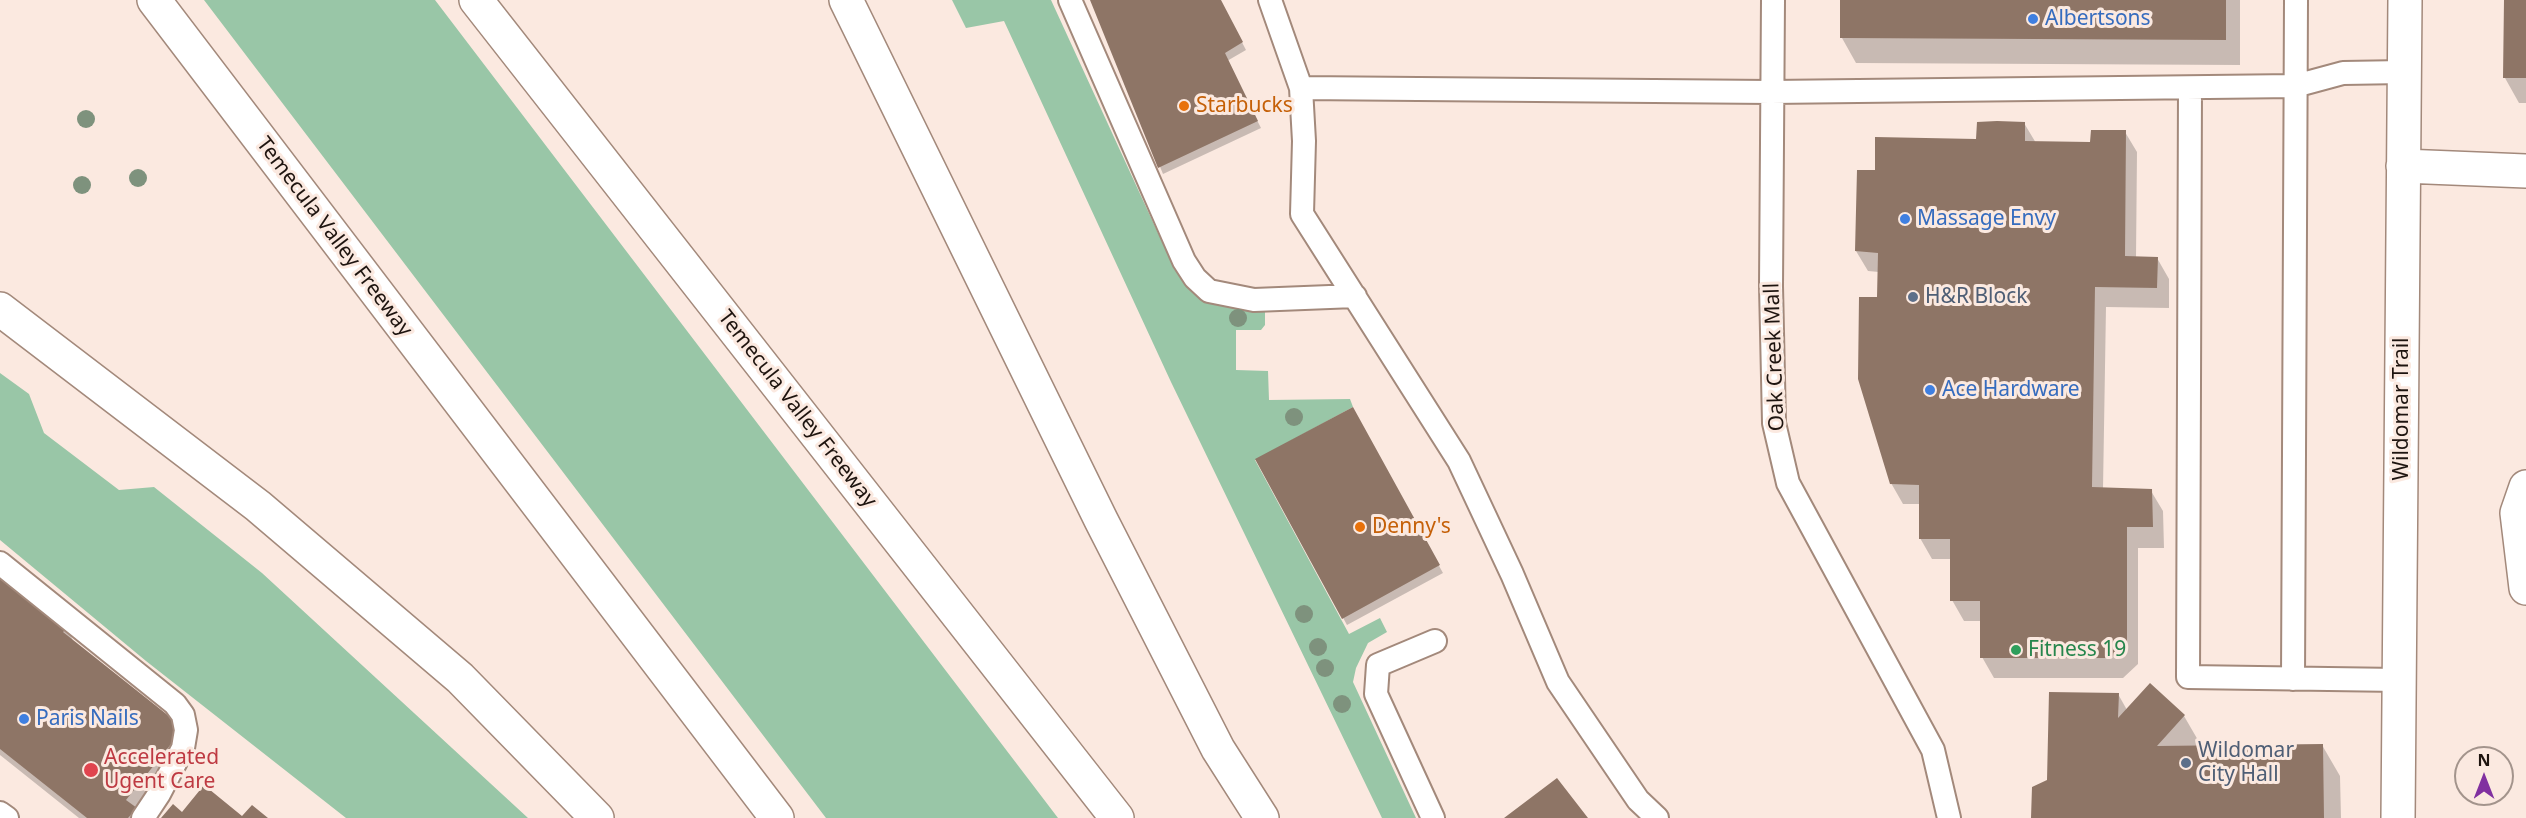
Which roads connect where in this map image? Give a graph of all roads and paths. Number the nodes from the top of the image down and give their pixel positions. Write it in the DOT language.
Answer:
graph roads {
  1 [pos="154,0"];
  2 [pos="476,0"];
  3 [pos="846,0"];
  4 [pos="1070,0"];
  5 [pos="1270,0"];
  6 [pos="1773,0"];
  7 [pos="2296,0"];
  8 [pos="2405,0"];
  9 [pos="2404,72"];
  10 [pos="2295,86"];
  11 [pos="1301,88"];
  12 [pos="2190,88"];
  13 [pos="1771,92"];
  14 [pos="2403,166"];
  15 [pos="2526,171"];
  16 [pos="1355,296"];
  17 [pos="0,309"];
  18 [pos="2526,487"];
  19 [pos="0,563"];
  20 [pos="2526,588"];
  21 [pos="1435,641"];
  22 [pos="2293,679"];
  23 [pos="2399,680"];
  24 [pos="0,813"];
  25 [pos="7,818"];
  26 [pos="142,818"];
  27 [pos="597,818"];
  28 [pos="777,818"];
  29 [pos="1117,818"];
  30 [pos="1262,818"];
  31 [pos="1433,818"];
  32 [pos="1657,818"];
  33 [pos="1949,818"];
  34 [pos="2398,818"];
  1 -- 28 [label="main road, Temecula Valley Freeway"];
  2 -- 29 [label="main road, Temecula Valley Freeway"];
  3 -- 30 [label="main road"];
  4 -- 16 [label="lane"];
  5 -- 11 [label="lane"];
  6 -- 13 [label="lane, Oak Creek Mall"];
  7 -- 10 [label="lane"];
  8 -- 9 [label="main road, Wildomar Trail"];
  9 -- 10 [label="lane"];
  9 -- 14 [label="main road, Wildomar Trail"];
  10 -- 12 [label="lane"];
  10 -- 22 [label="lane"];
  11 -- 13 [label="lane"];
  11 -- 16 [label="lane"];
  12 -- 13 [label="lane"];
  12 -- 22 [label="lane"];
  13 -- 33 [label="lane, Oak Creek Mall"];
  14 -- 15 [label="main road"];
  14 -- 23 [label="main road, Wildomar Trail"];
  16 -- 32 [label="lane"];
  17 -- 27 [label="main road"];
  18 -- 20 [label="main road"];
  19 -- 26 [label="lane"];
  21 -- 31 [label="lane"];
  22 -- 23 [label="lane"];
  23 -- 34 [label="main road, Wildomar Trail"];
  24 -- 25 [label="lane"];
}
